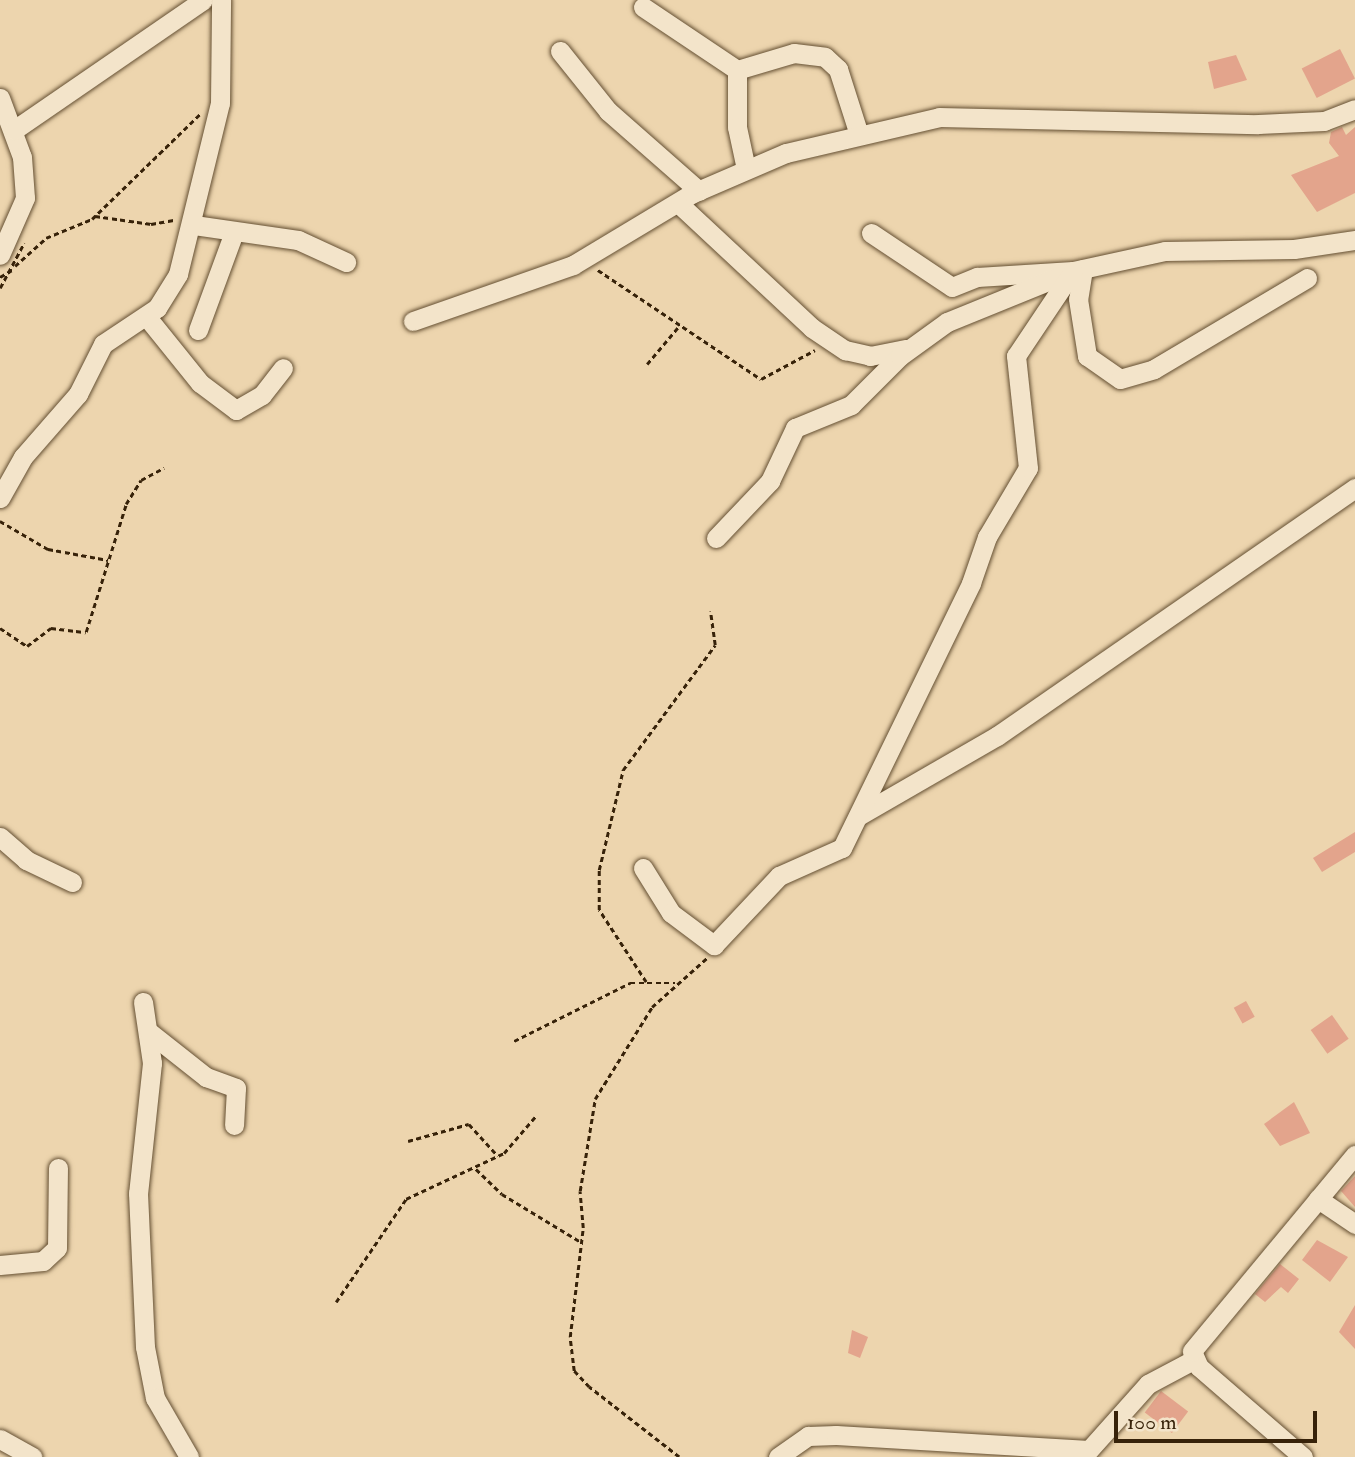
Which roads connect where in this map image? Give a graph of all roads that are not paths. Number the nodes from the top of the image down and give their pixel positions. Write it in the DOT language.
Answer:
graph roads {
  1 [pos="203,0"];
  2 [pos="221,0"];
  3 [pos="643,7"];
  4 [pos="560,51"];
  5 [pos="737,70"];
  6 [pos="0,98"];
  7 [pos="1355,109"];
  8 [pos="14,130"];
  9 [pos="859,135"];
  10 [pos="746,169"];
  11 [pos="699,191"];
  12 [pos="678,203"];
  13 [pos="195,221"];
  14 [pos="234,232"];
  15 [pos="871,233"];
  16 [pos="1355,240"];
  17 [pos="346,262"];
  18 [pos="9,263"];
  19 [pos="1078,270"];
  20 [pos="1307,278"];
  21 [pos="146,316"];
  22 [pos="413,321"];
  23 [pos="198,330"];
  24 [pos="909,349"];
  25 [pos="283,369"];
  26 [pos="1355,488"];
  27 [pos="0,498"];
  28 [pos="716,538"];
  29 [pos="860,815"];
  30 [pos="0,837"];
  31 [pos="643,868"];
  32 [pos="72,882"];
  33 [pos="143,1002"];
  34 [pos="149,1032"];
  35 [pos="234,1125"];
  36 [pos="1355,1155"];
  37 [pos="58,1168"];
  38 [pos="1318,1199"];
  39 [pos="1355,1224"];
  40 [pos="0,1265"];
  41 [pos="1195,1359"];
  42 [pos="0,1438"];
  43 [pos="1087,1454"];
  44 [pos="32,1457"];
  45 [pos="189,1457"];
  46 [pos="778,1457"];
  47 [pos="1303,1457"];
  1 -- 8 [label="street"];
  2 -- 13 [label="street"];
  3 -- 5 [label="street"];
  4 -- 11 [label="street"];
  5 -- 9 [label="street"];
  5 -- 10 [label="street"];
  6 -- 8 [label="street"];
  7 -- 9 [label="street"];
  8 -- 18 [label="street"];
  9 -- 10 [label="street"];
  10 -- 11 [label="street"];
  11 -- 12 [label="street"];
  12 -- 22 [label="street"];
  12 -- 24 [label="street"];
  13 -- 14 [label="street"];
  13 -- 21 [label="street"];
  14 -- 17 [label="street"];
  14 -- 23 [label="street"];
  15 -- 19 [label="street"];
  16 -- 19 [label="street"];
  19 -- 20 [label="street"];
  19 -- 24 [label="street"];
  19 -- 29 [label="street"];
  21 -- 25 [label="street"];
  21 -- 27 [label="street"];
  24 -- 28 [label="street"];
  26 -- 29 [label="street"];
  29 -- 31 [label="street"];
  30 -- 32 [label="street"];
  33 -- 34 [label="street"];
  34 -- 35 [label="street"];
  34 -- 45 [label="street"];
  36 -- 38 [label="street"];
  37 -- 40 [label="street"];
  38 -- 39 [label="street"];
  38 -- 41 [label="street"];
  41 -- 43 [label="street"];
  41 -- 47 [label="street"];
  42 -- 44 [label="street"];
  43 -- 46 [label="street"];
}
